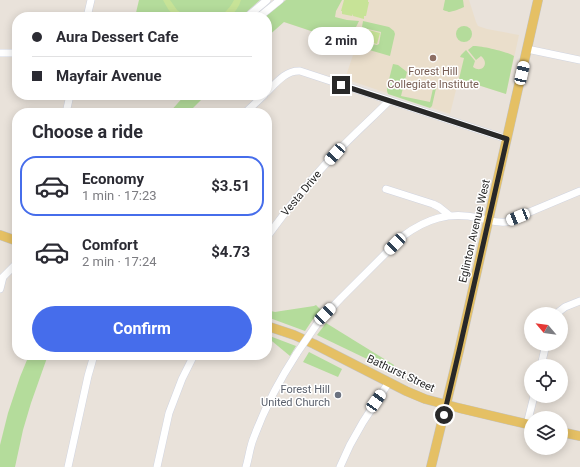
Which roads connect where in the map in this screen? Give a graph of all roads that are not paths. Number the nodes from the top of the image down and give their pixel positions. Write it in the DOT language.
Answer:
graph roads {
  1 [pos="91,0"];
  2 [pos="267,0"];
  3 [pos="280,0"];
  4 [pos="538,0"];
  5 [pos="88,12"];
  6 [pos="253,12"];
  7 [pos="264,12"];
  8 [pos="527,49"];
  9 [pos="0,53"];
  10 [pos="12,53"];
  11 [pos="580,60"];
  12 [pos="272,88"];
  13 [pos="259,100"];
  14 [pos="389,101"];
  15 [pos="250,108"];
  16 [pos="507,139"];
  17 [pos="386,189"];
  18 [pos="580,191"];
  19 [pos="449,215"];
  20 [pos="488,220"];
  21 [pos="272,230"];
  22 [pos="0,235"];
  23 [pos="12,239"];
  24 [pos="12,268"];
  25 [pos="0,289"];
  26 [pos="580,301"];
  27 [pos="566,307"];
  28 [pos="272,328"];
  29 [pos="93,360"];
  30 [pos="192,360"];
  31 [pos="389,382"];
  32 [pos="446,405"];
  33 [pos="524,423"];
  34 [pos="568,433"];
  35 [pos="580,436"];
  36 [pos="68,467"];
  37 [pos="157,467"];
  38 [pos="246,467"];
  39 [pos="340,467"];
  40 [pos="432,467"];
  1 -- 5 [label="street"];
  2 -- 6 [label="street"];
  3 -- 7 [label="street"];
  4 -- 8 [label="main road, Eglinton Avenue West"];
  8 -- 11 [label="street"];
  8 -- 16 [label="main road, Eglinton Avenue West"];
  9 -- 10 [label="street"];
  12 -- 14 [label="street"];
  13 -- 15 [label="street"];
  14 -- 16 [label="street"];
  14 -- 21 [label="street, Vesta Drive"];
  16 -- 20 [label="main road, Eglinton Avenue West"];
  17 -- 19 [label="street"];
  18 -- 20 [label="street"];
  19 -- 20 [label="street"];
  19 -- 38 [label="street, bridge"];
  20 -- 32 [label="main road, Eglinton Avenue West"];
  22 -- 23 [label="main road"];
  24 -- 25 [label="street"];
  26 -- 27 [label="street"];
  28 -- 31 [label="main road, Bathurst Street"];
  29 -- 36 [label="street"];
  30 -- 37 [label="street"];
  31 -- 32 [label="main road, Bathurst Street"];
  31 -- 39 [label="street"];
  32 -- 33 [label="main road, Bathurst Street"];
  32 -- 40 [label="main road, Eglinton Avenue West"];
  34 -- 35 [label="main road"];
}
